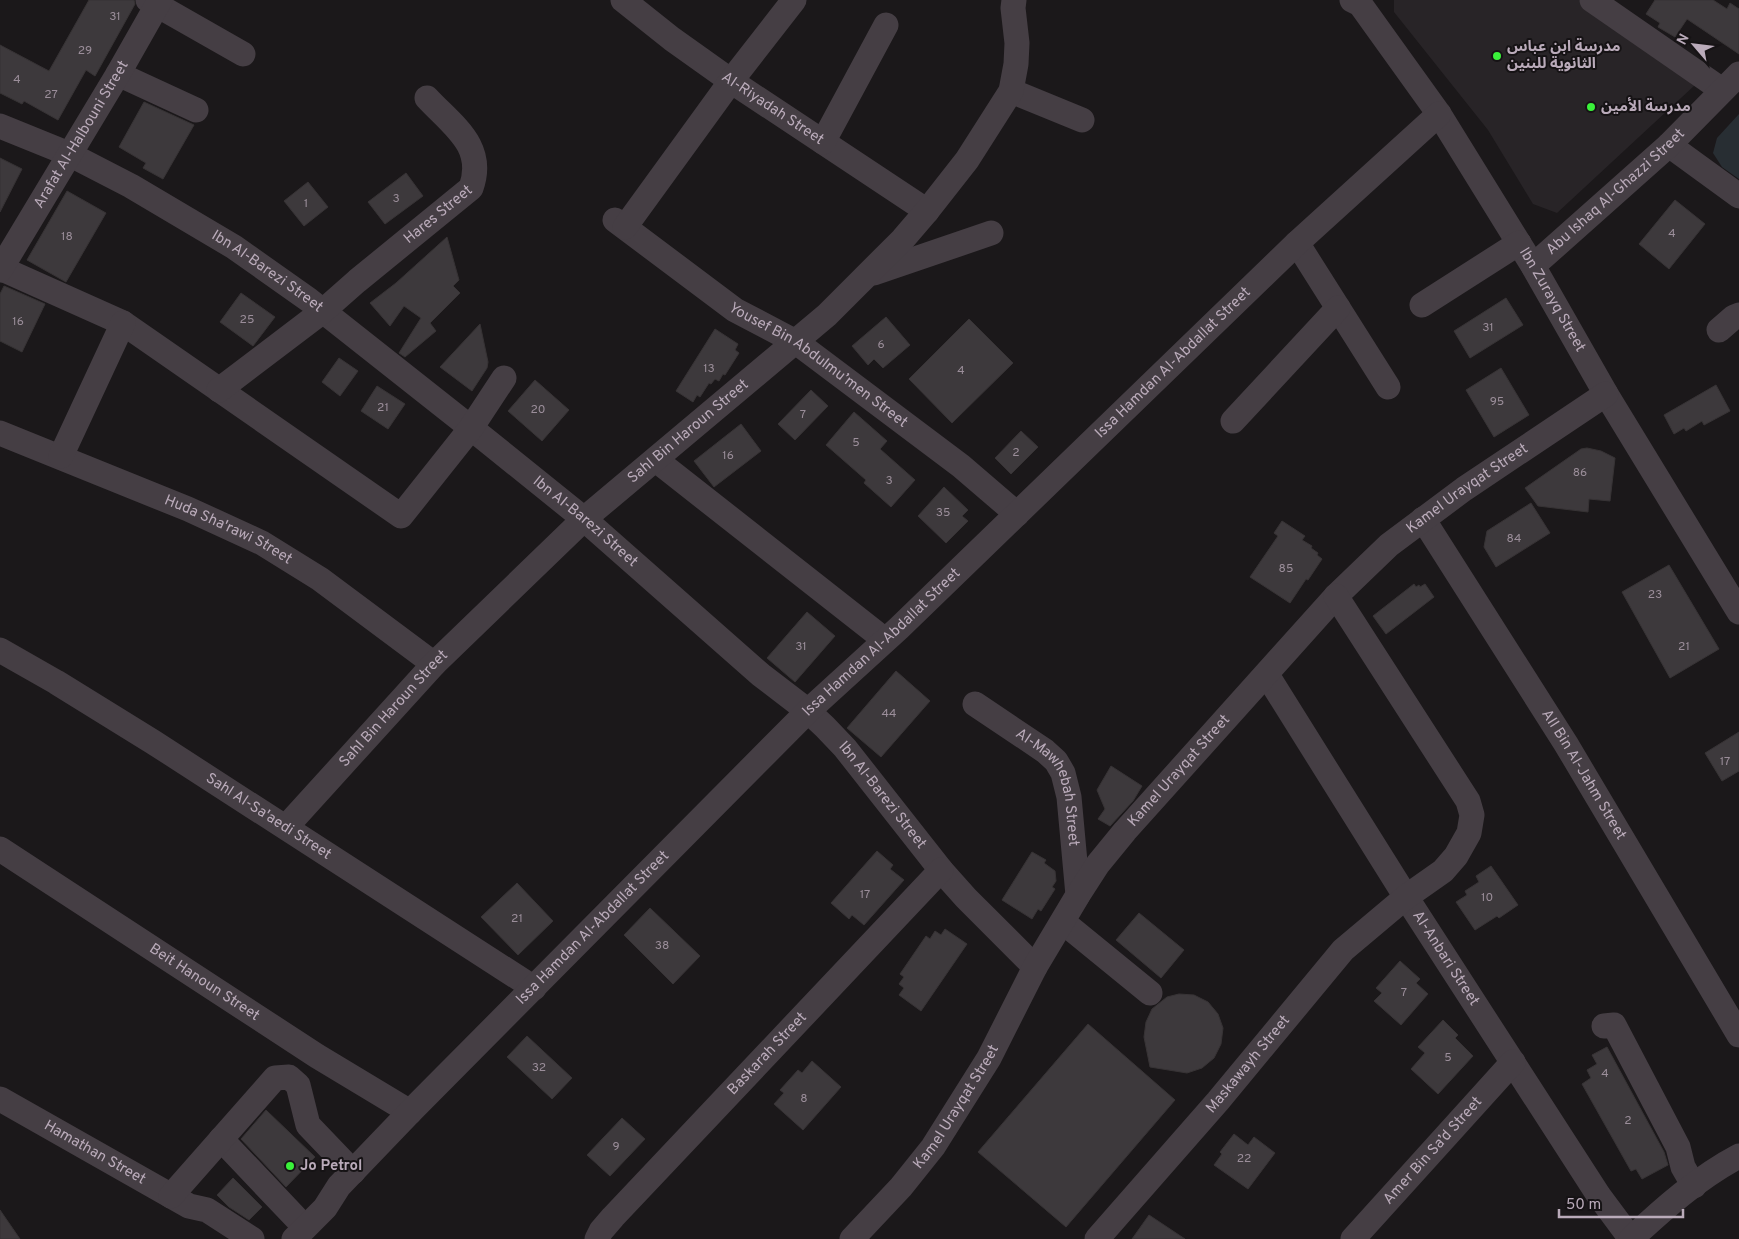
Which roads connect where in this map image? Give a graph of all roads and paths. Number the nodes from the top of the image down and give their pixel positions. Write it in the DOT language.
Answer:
graph roads {
  1 [pos="623,0"];
  2 [pos="794,0"];
  3 [pos="1014,0"];
  4 [pos="1592,0"];
  5 [pos="1358,1"];
  6 [pos="155,2"];
  7 [pos="886,25"];
  8 [pos="243,54"];
  9 [pos="118,74"];
  10 [pos="731,81"];
  11 [pos="1731,82"];
  12 [pos="1011,91"];
  13 [pos="427,98"];
  14 [pos="196,110"];
  15 [pos="1439,114"];
  16 [pos="1082,120"];
  17 [pos="0,126"];
  18 [pos="823,142"];
  19 [pos="1668,145"];
  20 [pos="70,154"];
  21 [pos="1739,196"];
  22 [pos="927,211"];
  23 [pos="991,233"];
  24 [pos="1297,243"];
  25 [pos="1519,243"];
  26 [pos="1533,266"];
  27 [pos="0,269"];
  28 [pos="867,276"];
  29 [pos="1422,306"];
  30 [pos="1338,308"];
  31 [pos="323,311"];
  32 [pos="1739,315"];
  33 [pos="123,323"];
  34 [pos="1719,330"];
  35 [pos="796,342"];
  36 [pos="504,378"];
  37 [pos="1388,387"];
  38 [pos="219,390"];
  39 [pos="1606,394"];
  40 [pos="1233,421"];
  41 [pos="471,428"];
  42 [pos="0,433"];
  43 [pos="61,456"];
  44 [pos="656,460"];
  45 [pos="1017,514"];
  46 [pos="584,519"];
  47 [pos="1423,519"];
  48 [pos="1336,596"];
  49 [pos="1739,612"];
  50 [pos="884,640"];
  51 [pos="0,650"];
  52 [pos="434,664"];
  53 [pos="1267,674"];
  54 [pos="975,704"];
  55 [pos="808,711"];
  56 [pos="286,827"];
  57 [pos="0,849"];
  58 [pos="941,870"];
  59 [pos="1078,895"];
  60 [pos="1406,897"];
  61 [pos="1063,922"];
  62 [pos="1035,967"];
  63 [pos="534,988"];
  64 [pos="1150,993"];
  65 [pos="1604,1026"];
  66 [pos="1739,1035"];
  67 [pos="1513,1062"];
  68 [pos="4,1108"];
  69 [pos="410,1112"];
  70 [pos="221,1139"];
  71 [pos="1739,1156"];
  72 [pos="346,1179"];
  73 [pos="1694,1186"];
  74 [pos="180,1201"];
  75 [pos="295,1229"];
  76 [pos="224,1239"];
  77 [pos="252,1239"];
  78 [pos="276,1239"];
  79 [pos="598,1239"];
  80 [pos="852,1239"];
  81 [pos="1097,1239"];
  82 [pos="1353,1239"];
  83 [pos="1631,1239"];
  1 -- 10 [label="street, Al-Riyadah Street"];
  2 -- 10 [label="street"];
  3 -- 12 [label="street, Sahl Bin Haroun Street"];
  4 -- 11 [label="street"];
  5 -- 15 [label="street, Ibn Zurayq Street"];
  6 -- 8 [label="street"];
  6 -- 9 [label="street, Arafat Al-Halbouni Street"];
  7 -- 18 [label="street"];
  9 -- 14 [label="street"];
  9 -- 20 [label="street, Arafat Al-Halbouni Street"];
  10 -- 18 [label="street, Al-Riyadah Street"];
  10 -- 35 [label="street, Yousef Bin Abdulmu’men Street"];
  11 -- 19 [label="street, Abu Ishaq Al-Ghazzi Street"];
  12 -- 16 [label="street"];
  12 -- 22 [label="street, Sahl Bin Haroun Street"];
  13 -- 31 [label="street, Hares Street"];
  15 -- 24 [label="street, Issa Hamdan Al-Abdallat Street"];
  15 -- 25 [label="street, Ibn Zurayq Street"];
  17 -- 20 [label="street, Ibn Al-Barezi Street"];
  18 -- 22 [label="street, Al-Riyadah Street"];
  19 -- 21 [label="street"];
  19 -- 26 [label="street, Abu Ishaq Al-Ghazzi Street"];
  20 -- 27 [label="street, Arafat Al-Halbouni Street"];
  20 -- 31 [label="street, Ibn Al-Barezi Street"];
  22 -- 28 [label="street, Sahl Bin Haroun Street"];
  23 -- 28 [label="street"];
  24 -- 30 [label="street"];
  24 -- 45 [label="street, Issa Hamdan Al-Abdallat Street"];
  25 -- 26 [label="street, Ibn Zurayq Street"];
  25 -- 29 [label="street"];
  26 -- 39 [label="street, Ibn Zurayq Street"];
  27 -- 33 [label="street"];
  28 -- 35 [label="street, Sahl Bin Haroun Street"];
  30 -- 37 [label="street"];
  30 -- 40 [label="street"];
  31 -- 38 [label="street, Hares Street"];
  31 -- 41 [label="street, Ibn Al-Barezi Street"];
  32 -- 34 [label="street"];
  33 -- 38 [label="street"];
  33 -- 43 [label="street"];
  35 -- 44 [label="street, Sahl Bin Haroun Street"];
  35 -- 45 [label="street, Yousef Bin Abdulmu’men Street"];
  36 -- 41 [label="street"];
  38 -- 41 [label="street"];
  39 -- 47 [label="street, Kamel Urayqat Street"];
  39 -- 49 [label="street, Ibn Zurayq Street"];
  41 -- 46 [label="street, Ibn Al-Barezi Street"];
  42 -- 43 [label="street, Huda Sha'rawi Street"];
  43 -- 52 [label="street, Huda Sha'rawi Street"];
  44 -- 46 [label="street, Sahl Bin Haroun Street"];
  44 -- 50 [label="street"];
  45 -- 50 [label="street, Issa Hamdan Al-Abdallat Street"];
  46 -- 52 [label="street, Sahl Bin Haroun Street"];
  46 -- 55 [label="street, Ibn Al-Barezi Street"];
  47 -- 48 [label="street, Kamel Urayqat Street"];
  47 -- 66 [label="street, AlI Bin Al-Jahm Street"];
  48 -- 53 [label="street, Kamel Urayqat Street"];
  48 -- 60 [label="street, Maskawayh Street"];
  50 -- 55 [label="street, Issa Hamdan Al-Abdallat Street"];
  51 -- 56 [label="street, Sahl Al-Sa'aedi Street"];
  52 -- 56 [label="street, Sahl Bin Haroun Street"];
  53 -- 59 [label="street, Kamel Urayqat Street"];
  53 -- 60 [label="street, Al-Anbari Street"];
  54 -- 59 [label="street, Al-Mawhebah Street"];
  55 -- 58 [label="street, Ibn Al-Barezi Street"];
  55 -- 63 [label="street, Issa Hamdan Al-Abdallat Street"];
  56 -- 63 [label="street, Sahl Al-Sa'aedi Street"];
  57 -- 69 [label="street, Beit Hanoun Street"];
  58 -- 62 [label="street, Ibn Al-Barezi Street"];
  58 -- 79 [label="street, Baskarah Street"];
  59 -- 61 [label="street, Kamel Urayqat Street"];
  60 -- 67 [label="street, Al-Anbari Street"];
  60 -- 81 [label="street, Maskawayh Street"];
  61 -- 62 [label="street, Kamel Urayqat Street"];
  61 -- 64 [label="street"];
  62 -- 80 [label="street, Kamel Urayqat Street"];
  63 -- 69 [label="street, Issa Hamdan Al-Abdallat Street"];
  65 -- 73 [label="street"];
  67 -- 82 [label="street, Amer Bin Sa’d Street"];
  67 -- 83 [label="street, Al-Anbari Street"];
  68 -- 74 [label="street, Hamathan Street"];
  69 -- 72 [label="street, Issa Hamdan Al-Abdallat Street"];
  70 -- 72 [label="street"];
  70 -- 74 [label="street"];
  70 -- 75 [label="street"];
  71 -- 73 [label="street"];
  72 -- 75 [label="street, Issa Hamdan Al-Abdallat Street"];
  73 -- 83 [label="street"];
  74 -- 76 [label="street, Hamathan Street"];
  74 -- 77 [label="street, Hamathan Street"];
  75 -- 78 [label="street, Issa Hamdan Al-Abdallat Street"];
}
